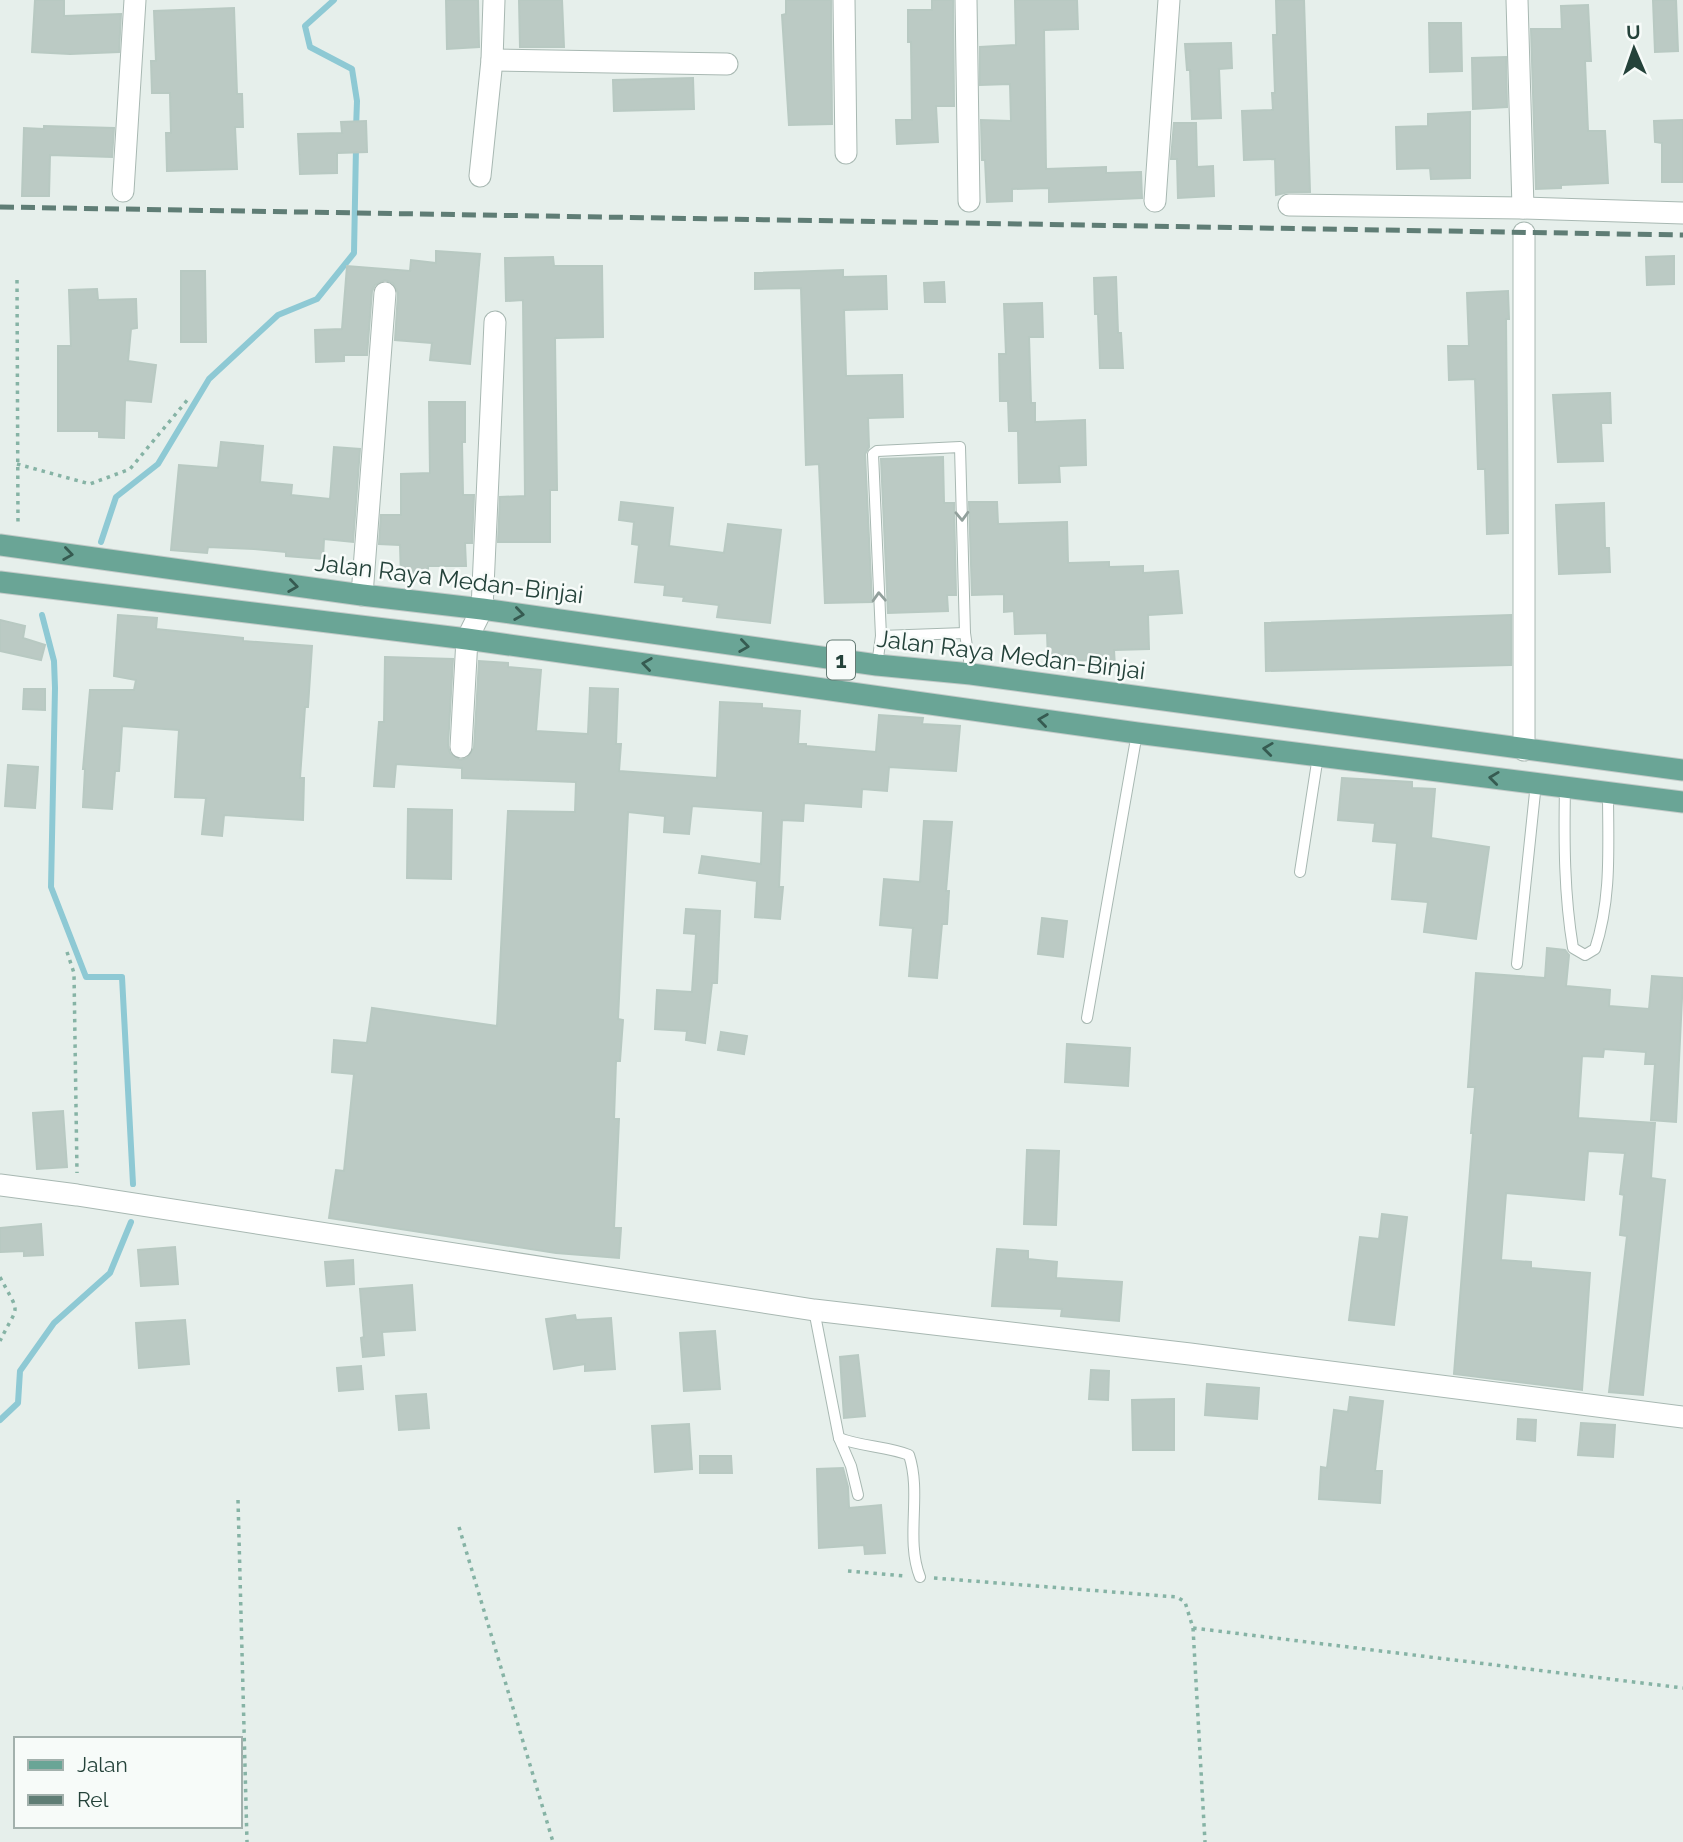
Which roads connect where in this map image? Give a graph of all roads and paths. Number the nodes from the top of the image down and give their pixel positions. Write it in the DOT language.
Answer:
graph roads {
  1 [pos="135,0"];
  2 [pos="494,0"];
  3 [pos="844,0"];
  4 [pos="966,0"];
  5 [pos="1169,0"];
  6 [pos="1517,0"];
  7 [pos="492,60"];
  8 [pos="727,64"];
  9 [pos="846,153"];
  10 [pos="480,176"];
  11 [pos="123,191"];
  12 [pos="969,201"];
  13 [pos="1155,201"];
  14 [pos="1289,205"];
  15 [pos="1523,208"];
  16 [pos="1683,213"];
  17 [pos="1524,233"];
  18 [pos="17,280"];
  19 [pos="385,293"];
  20 [pos="495,321"];
  21 [pos="189,398"];
  22 [pos="17,464"];
  23 [pos="9,546"];
  24 [pos="0,582"];
  25 [pos="362,595"];
  26 [pos="482,608"];
  27 [pos="965,633"];
  28 [pos="881,636"];
  29 [pos="467,639"];
  30 [pos="877,665"];
  31 [pos="971,674"];
  32 [pos="1137,733"];
  33 [pos="461,747"];
  34 [pos="1524,750"];
  35 [pos="1318,755"];
  36 [pos="1683,770"];
  37 [pos="1535,783"];
  38 [pos="1565,787"];
  39 [pos="1608,792"];
  40 [pos="1683,802"];
  41 [pos="1300,872"];
  42 [pos="68,952"];
  43 [pos="1517,964"];
  44 [pos="1087,1018"];
  45 [pos="0,1185"];
  46 [pos="77,1195"];
  47 [pos="0,1277"];
  48 [pos="814,1310"];
  49 [pos="0,1341"];
  50 [pos="1683,1417"];
  51 [pos="839,1438"];
  52 [pos="858,1495"];
  53 [pos="239,1500"];
  54 [pos="458,1527"];
  55 [pos="848,1571"];
  56 [pos="920,1577"];
  57 [pos="1193,1628"];
  58 [pos="1683,1688"];
  59 [pos="247,1842"];
  60 [pos="553,1842"];
  61 [pos="1205,1842"];
  1 -- 11 [label="street"];
  2 -- 7 [label="street"];
  3 -- 9 [label="street"];
  4 -- 12 [label="street"];
  5 -- 13 [label="street"];
  6 -- 15 [label="street"];
  7 -- 8 [label="street"];
  7 -- 10 [label="street"];
  14 -- 15 [label="street"];
  15 -- 16 [label="street"];
  17 -- 34 [label="street"];
  18 -- 22 [label="path"];
  19 -- 25 [label="street"];
  20 -- 26 [label="street"];
  21 -- 22 [label="path"];
  22 -- 23 [label="path"];
  23 -- 25 [label="main road, Jalan Raya Medan-Binjai / 1, one-way"];
  24 -- 29 [label="main road, 1"];
  25 -- 26 [label="main road, Jalan Raya Medan-Binjai / 1"];
  26 -- 29 [label="street"];
  26 -- 30 [label="main road, Jalan Raya Medan-Binjai / 1, one-way"];
  27 -- 28 [label="lane"];
  28 -- 27 [label="lane, one-way"];
  27 -- 31 [label="lane"];
  28 -- 30 [label="lane"];
  32 -- 29 [label="main road, 1, one-way"];
  29 -- 33 [label="street"];
  30 -- 31 [label="main road, Jalan Raya Medan-Binjai / 1"];
  31 -- 34 [label="main road, Jalan Raya Medan-Binjai / 1"];
  35 -- 32 [label="main road, 1, one-way"];
  32 -- 44 [label="lane"];
  34 -- 36 [label="main road, Jalan Raya Medan-Binjai / 1"];
  37 -- 35 [label="main road, 1, one-way"];
  35 -- 41 [label="lane"];
  37 -- 38 [label="main road, 1"];
  37 -- 43 [label="lane"];
  38 -- 39 [label="main road, 1"];
  38 -- 39 [label="lane"];
  39 -- 40 [label="main road, 1"];
  42 -- 46 [label="path"];
  45 -- 46 [label="street"];
  46 -- 48 [label="street"];
  47 -- 49 [label="path"];
  48 -- 50 [label="street"];
  48 -- 51 [label="lane"];
  51 -- 52 [label="lane"];
  51 -- 56 [label="lane"];
  53 -- 59 [label="path"];
  54 -- 60 [label="path"];
  55 -- 56 [label="path"];
  56 -- 57 [label="path"];
  57 -- 58 [label="path"];
  57 -- 61 [label="path"];
}
